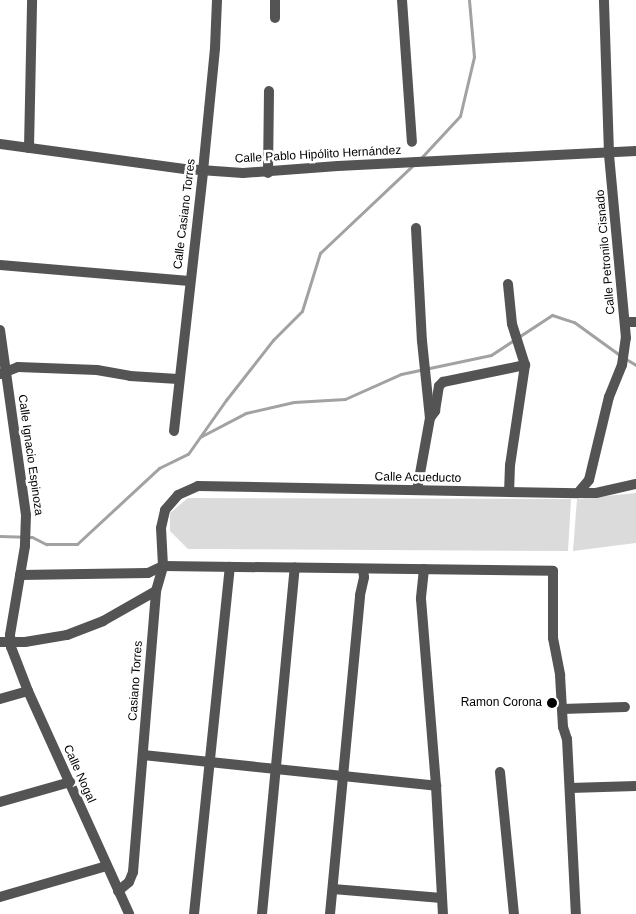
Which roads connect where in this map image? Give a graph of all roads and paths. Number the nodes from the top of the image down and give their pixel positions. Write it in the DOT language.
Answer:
graph roads {
  1 [pos="32,0"];
  2 [pos="217,0"];
  3 [pos="275,0"];
  4 [pos="402,0"];
  5 [pos="604,0"];
  6 [pos="275,18"];
  7 [pos="269,91"];
  8 [pos="412,142"];
  9 [pos="0,144"];
  10 [pos="29,148"];
  11 [pos="636,151"];
  12 [pos="609,153"];
  13 [pos="203,171"];
  14 [pos="268,172"];
  15 [pos="416,228"];
  16 [pos="0,265"];
  17 [pos="189,281"];
  18 [pos="508,284"];
  19 [pos="625,322"];
  20 [pos="636,322"];
  21 [pos="0,330"];
  22 [pos="525,365"];
  23 [pos="3,372"];
  24 [pos="178,379"];
  25 [pos="429,413"];
  26 [pos="174,431"];
  27 [pos="636,484"];
  28 [pos="198,486"];
  29 [pos="417,490"];
  30 [pos="509,492"];
  31 [pos="578,494"];
  32 [pos="163,566"];
  33 [pos="230,567"];
  34 [pos="295,568"];
  35 [pos="363,569"];
  36 [pos="424,569"];
  37 [pos="20,575"];
  38 [pos="156,591"];
  39 [pos="5,642"];
  40 [pos="28,691"];
  41 [pos="0,699"];
  42 [pos="625,707"];
  43 [pos="562,709"];
  44 [pos="143,755"];
  45 [pos="212,762"];
  46 [pos="276,768"];
  47 [pos="500,772"];
  48 [pos="344,775"];
  49 [pos="70,782"];
  50 [pos="436,786"];
  51 [pos="636,786"];
  52 [pos="570,788"];
  53 [pos="0,802"];
  54 [pos="107,866"];
  55 [pos="333,889"];
  56 [pos="118,891"];
  57 [pos="0,897"];
  58 [pos="442,898"];
  59 [pos="129,914"];
  60 [pos="194,914"];
  61 [pos="262,914"];
  62 [pos="330,914"];
  63 [pos="443,914"];
  64 [pos="514,914"];
  65 [pos="576,914"];
  1 -- 10 [label="street"];
  2 -- 13 [label="street, Calle Casiano Torres"];
  3 -- 6 [label="street"];
  4 -- 8 [label="street"];
  5 -- 12 [label="street, Calle Petronilo Cisnado"];
  7 -- 14 [label="street"];
  9 -- 10 [label="street, Calle Pablo Hipólito Hernández"];
  10 -- 13 [label="street, Calle Pablo Hipólito Hernández"];
  11 -- 12 [label="street, Calle Pablo Hipólito Hernández"];
  12 -- 14 [label="street, Calle Pablo Hipólito Hernández"];
  12 -- 19 [label="street, Calle Petronilo Cisnado"];
  13 -- 14 [label="street, Calle Pablo Hipólito Hernández"];
  13 -- 17 [label="street, Calle Casiano Torres"];
  15 -- 25 [label="street"];
  16 -- 17 [label="street"];
  17 -- 24 [label="street, Calle Casiano Torres"];
  18 -- 22 [label="street"];
  19 -- 20 [label="street"];
  19 -- 31 [label="street, Calle Petronilo Cisnado"];
  21 -- 23 [label="street, Calle Ignacio Espinoza"];
  22 -- 25 [label="street"];
  22 -- 30 [label="street"];
  23 -- 24 [label="street"];
  23 -- 37 [label="street, Calle Ignacio Espinoza"];
  24 -- 26 [label="street, Calle Casiano Torres"];
  25 -- 29 [label="street"];
  27 -- 31 [label="street, Calle Acueducto"];
  28 -- 29 [label="street, Calle Acueducto"];
  28 -- 32 [label="street, Casiano Torres"];
  29 -- 30 [label="street, Calle Acueducto"];
  30 -- 31 [label="street, Calle Acueducto"];
  32 -- 33 [label="street"];
  32 -- 37 [label="street"];
  32 -- 38 [label="street, Casiano Torres"];
  33 -- 34 [label="street"];
  33 -- 45 [label="street"];
  34 -- 35 [label="street"];
  34 -- 46 [label="street"];
  35 -- 36 [label="street"];
  35 -- 48 [label="street"];
  36 -- 43 [label="street"];
  36 -- 50 [label="street"];
  37 -- 39 [label="street, Calle Ignacio Espinoza"];
  38 -- 39 [label="street"];
  38 -- 44 [label="street, Casiano Torres"];
  39 -- 40 [label="street, Calle Nogal"];
  40 -- 41 [label="street"];
  40 -- 49 [label="street, Calle Nogal"];
  42 -- 43 [label="street"];
  43 -- 52 [label="street"];
  44 -- 45 [label="street"];
  44 -- 56 [label="street, Casiano Torres"];
  45 -- 46 [label="street"];
  45 -- 60 [label="street"];
  46 -- 48 [label="street"];
  46 -- 61 [label="street"];
  47 -- 64 [label="street"];
  48 -- 50 [label="street"];
  48 -- 55 [label="street"];
  49 -- 53 [label="street"];
  49 -- 54 [label="street, Calle Nogal"];
  50 -- 58 [label="street"];
  51 -- 52 [label="street"];
  52 -- 65 [label="street"];
  54 -- 56 [label="street, Calle Nogal"];
  54 -- 57 [label="street"];
  55 -- 58 [label="street"];
  55 -- 62 [label="street"];
  56 -- 59 [label="street, Calle Nogal"];
  58 -- 63 [label="street"];
}
